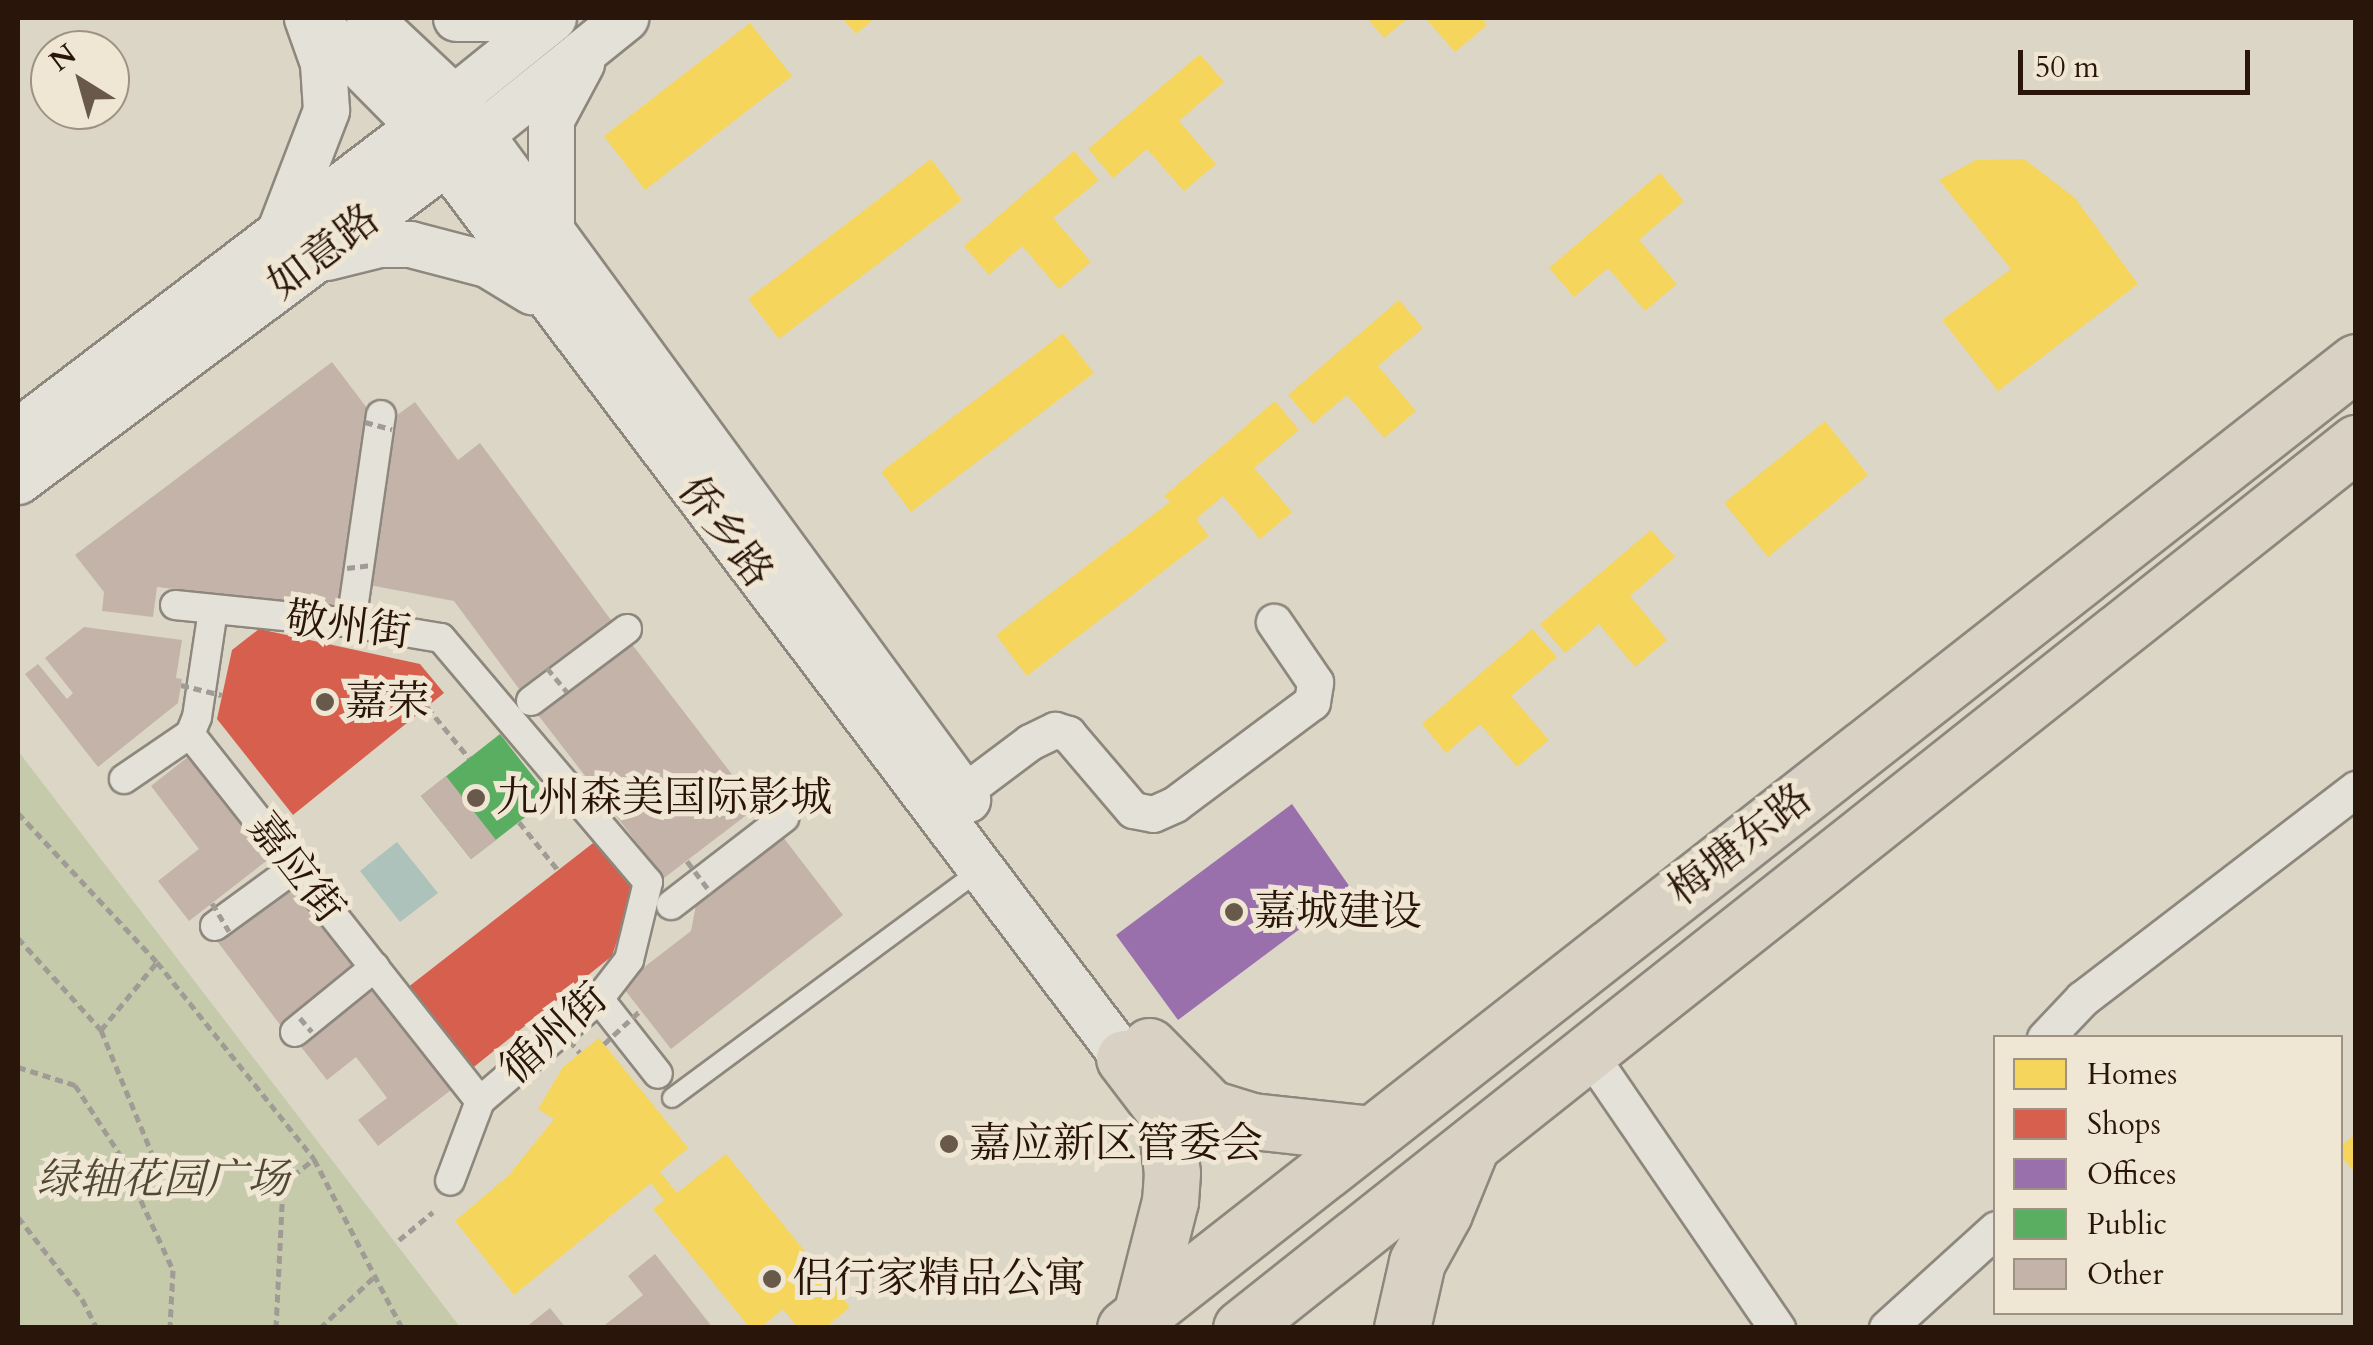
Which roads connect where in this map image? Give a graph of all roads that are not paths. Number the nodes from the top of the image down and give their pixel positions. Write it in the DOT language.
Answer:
graph roads {
  1 [pos="310,18"];
  2 [pos="369,18"];
  3 [pos="456,18"];
  4 [pos="495,18"];
  5 [pos="552,18"];
  6 [pos="610,30"];
  7 [pos="454,98"];
  8 [pos="419,126"];
  9 [pos="463,148"];
  10 [pos="551,233"];
  11 [pos="295,246"];
  12 [pos="553,306"];
  13 [pos="2356,362"];
  14 [pos="379,422"];
  15 [pos="18,431"];
  16 [pos="2356,443"];
  17 [pos="18,481"];
  18 [pos="175,605"];
  19 [pos="212,610"];
  20 [pos="1274,622"];
  21 [pos="351,623"];
  22 [pos="627,629"];
  23 [pos="531,701"];
  24 [pos="190,734"];
  25 [pos="124,779"];
  26 [pos="2356,789"];
  27 [pos="962,793"];
  28 [pos="784,818"];
  29 [pos="296,867"];
  30 [pos="981,868"];
  31 [pos="648,882"];
  32 [pos="671,906"];
  33 [pos="219,920"];
  34 [pos="375,968"];
  35 [pos="599,999"];
  36 [pos="302,1027"];
  37 [pos="2048,1035"];
  38 [pos="1136,1052"];
  39 [pos="1588,1052"];
  40 [pos="665,1086"];
  41 [pos="480,1101"];
  42 [pos="1372,1134"];
  43 [pos="1473,1143"];
  44 [pos="450,1180"];
  45 [pos="1993,1232"];
  46 [pos="1133,1321"];
  47 [pos="1240,1328"];
  48 [pos="1402,1328"];
  49 [pos="1777,1328"];
  50 [pos="1888,1328"];
  1 -- 8 [label="street, 侨乡路"];
  1 -- 11 [label="street"];
  2 -- 7 [label="street, 侨乡路"];
  3 -- 4 [label="street"];
  5 -- 7 [label="street, 如意路"];
  6 -- 9 [label="street, 如意路"];
  6 -- 10 [label="street"];
  7 -- 8 [label="street, 如意路"];
  7 -- 9 [label="street, 侨乡路"];
  8 -- 9 [label="street, 侨乡路"];
  8 -- 11 [label="street, 如意路"];
  9 -- 10 [label="street, 侨乡路"];
  9 -- 11 [label="street, 如意路"];
  9 -- 12 [label="street, 侨乡路"];
  10 -- 27 [label="street, 侨乡路"];
  11 -- 12 [label="street"];
  11 -- 15 [label="street, 如意路"];
  11 -- 17 [label="street, 如意路"];
  12 -- 30 [label="street, 侨乡路"];
  13 -- 42 [label="main road, 梅塘东路"];
  14 -- 21 [label="street"];
  16 -- 39 [label="main road, 梅塘东路"];
  18 -- 19 [label="street, 敬州街"];
  19 -- 21 [label="street, 敬州街"];
  19 -- 24 [label="street"];
  20 -- 27 [label="street"];
  21 -- 31 [label="street, 敬州街"];
  22 -- 23 [label="street"];
  24 -- 25 [label="street"];
  24 -- 29 [label="street, 嘉应街"];
  26 -- 37 [label="street"];
  27 -- 38 [label="street, 侨乡路"];
  28 -- 32 [label="street"];
  29 -- 33 [label="street"];
  29 -- 34 [label="street, 嘉应街"];
  30 -- 38 [label="street, 侨乡路"];
  30 -- 40 [label="lane"];
  31 -- 35 [label="street, 循州街"];
  34 -- 36 [label="street"];
  34 -- 41 [label="street, 嘉应街"];
  35 -- 40 [label="street"];
  35 -- 41 [label="street, 循州街"];
  38 -- 42 [label="main road"];
  38 -- 46 [label="main road"];
  39 -- 43 [label="main road, 梅塘东路"];
  39 -- 49 [label="street"];
  41 -- 44 [label="street, 循州街"];
  42 -- 46 [label="main road, 梅塘东路"];
  43 -- 47 [label="main road, 梅塘东路"];
  43 -- 48 [label="main road"];
  45 -- 50 [label="street"];
}
